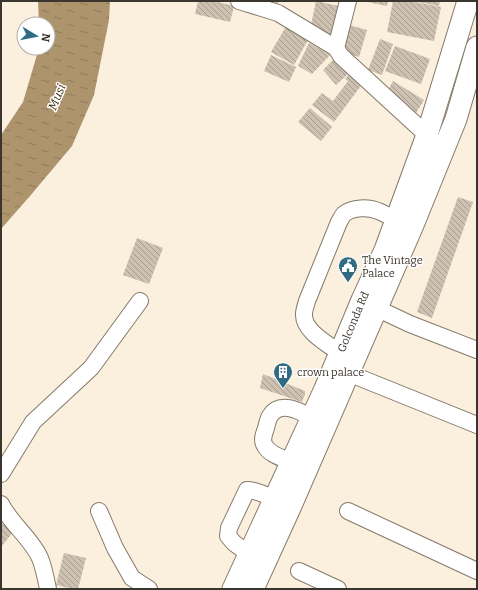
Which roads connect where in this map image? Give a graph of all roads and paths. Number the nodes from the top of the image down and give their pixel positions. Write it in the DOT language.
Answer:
graph roads {
  1 [pos="239,1"];
  2 [pos="348,1"];
  3 [pos="468,1"];
  4 [pos="279,7"];
  5 [pos="477,47"];
  6 [pos="336,48"];
  7 [pos="427,135"];
  8 [pos="442,152"];
  9 [pos="396,220"];
  10 [pos="140,302"];
  11 [pos="376,308"];
  12 [pos="477,350"];
  13 [pos="340,353"];
  14 [pos="348,373"];
  15 [pos="312,418"];
  16 [pos="477,425"];
  17 [pos="291,462"];
  18 [pos="1,474"];
  19 [pos="274,500"];
  20 [pos="1,504"];
  21 [pos="99,511"];
  22 [pos="348,511"];
  23 [pos="249,554"];
  24 [pos="299,571"];
  25 [pos="477,571"];
  26 [pos="48,589"];
  27 [pos="149,589"];
  28 [pos="233,589"];
  29 [pos="253,589"];
  30 [pos="338,589"];
  1 -- 4 [label="street"];
  2 -- 6 [label="street"];
  3 -- 7 [label="main road, Golconda Rd"];
  4 -- 6 [label="street"];
  5 -- 8 [label="main road, Golconda Rd"];
  6 -- 7 [label="street"];
  7 -- 8 [label="street"];
  7 -- 9 [label="main road, Golconda Rd"];
  8 -- 11 [label="main road, Golconda Rd"];
  9 -- 13 [label="main road, Golconda Rd"];
  9 -- 13 [label="street"];
  10 -- 18 [label="street"];
  11 -- 12 [label="street"];
  11 -- 14 [label="main road, Golconda Rd"];
  13 -- 15 [label="main road, Golconda Rd"];
  14 -- 16 [label="street"];
  14 -- 29 [label="main road, Golconda Rd"];
  15 -- 17 [label="main road, Golconda Rd"];
  15 -- 17 [label="street"];
  17 -- 19 [label="main road, Golconda Rd"];
  19 -- 23 [label="main road, Golconda Rd"];
  19 -- 23 [label="street"];
  20 -- 26 [label="street"];
  21 -- 27 [label="street"];
  22 -- 25 [label="street"];
  23 -- 28 [label="main road, Golconda Rd"];
  24 -- 30 [label="street"];
}
